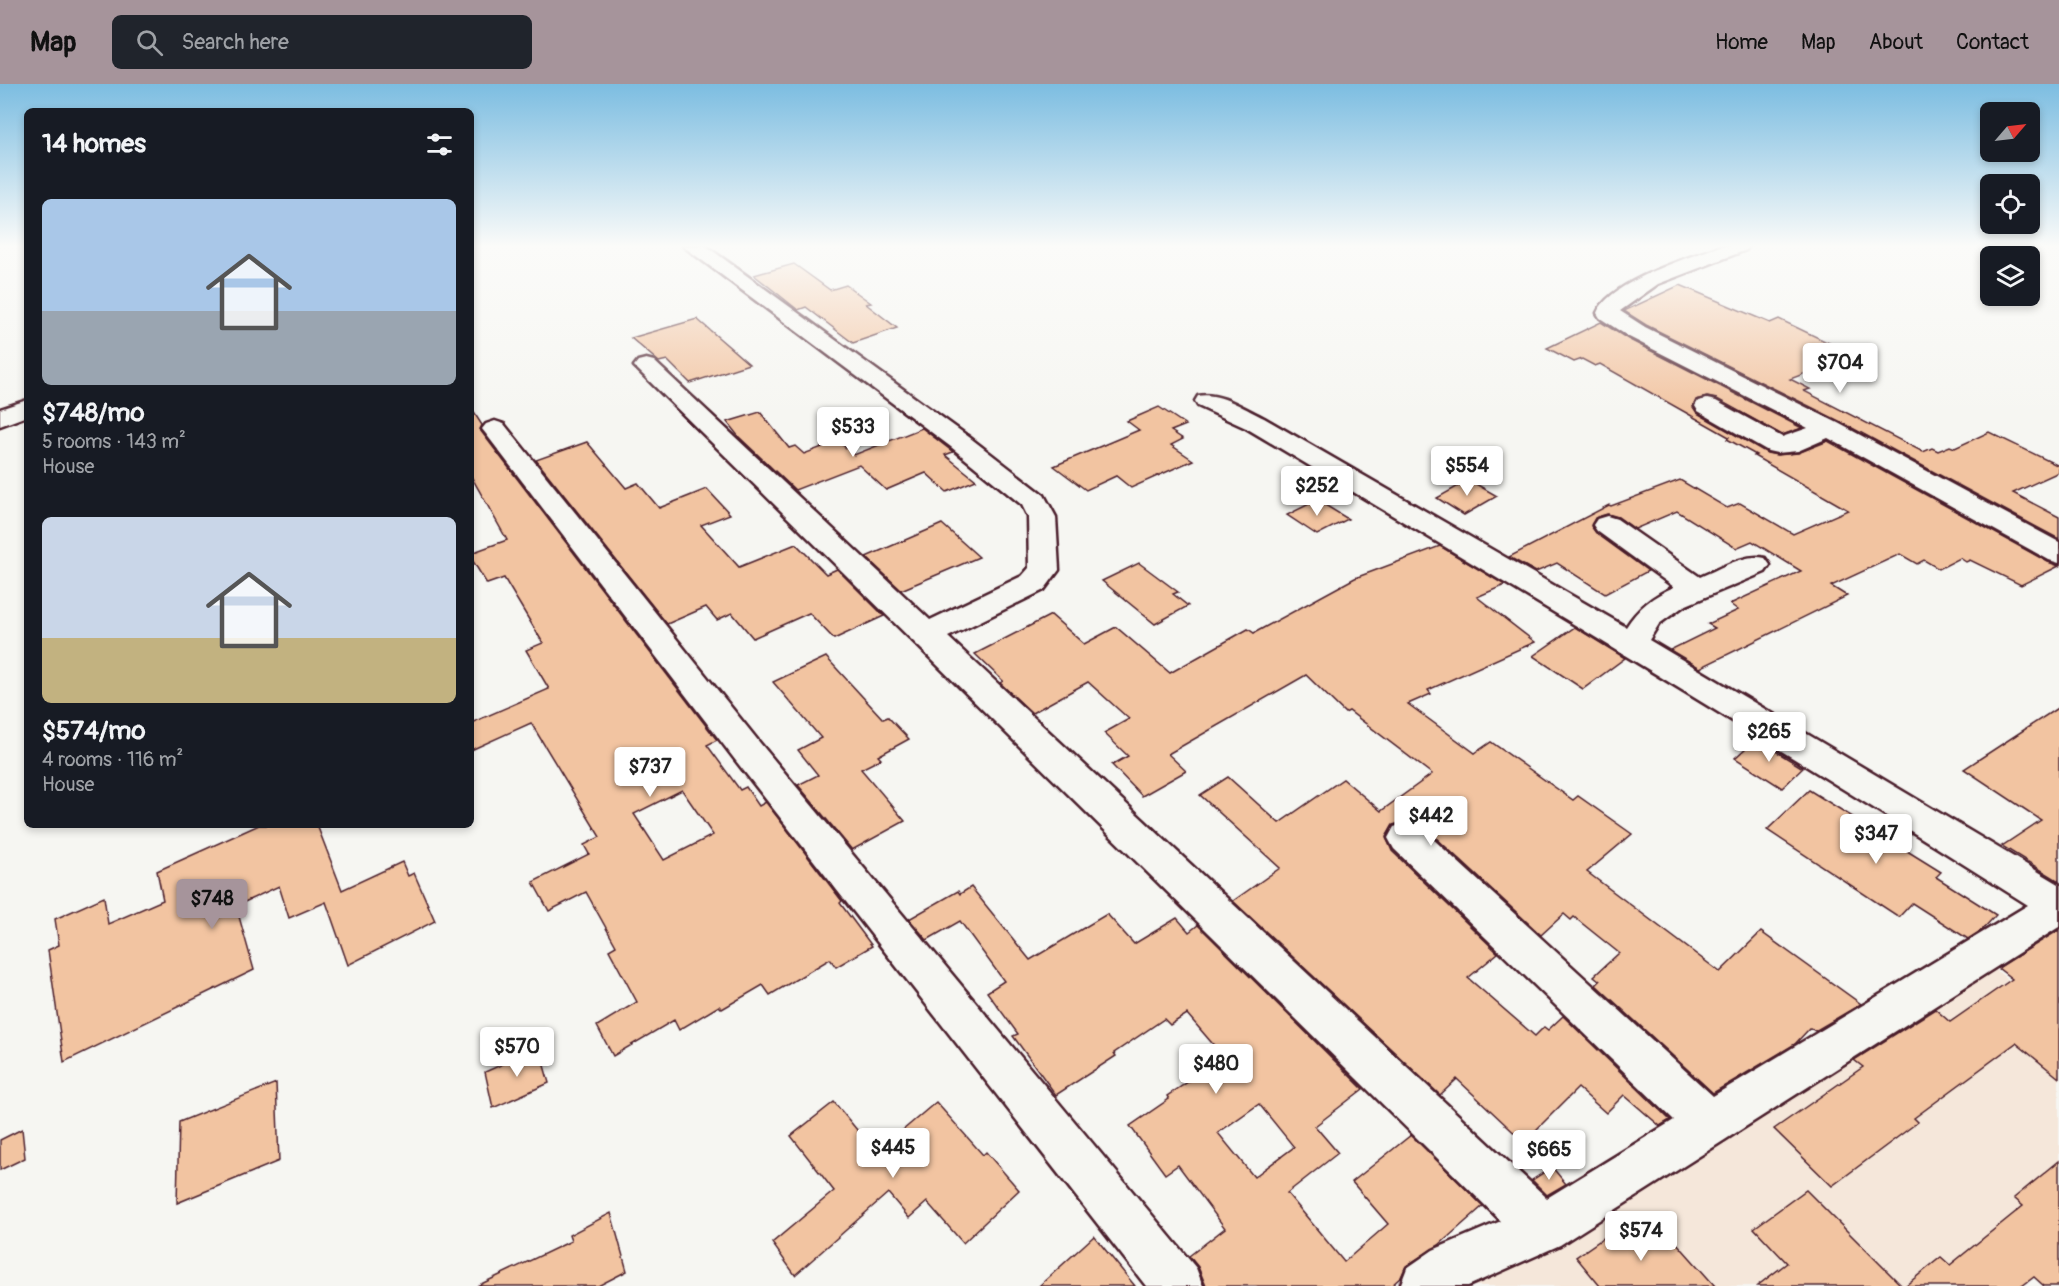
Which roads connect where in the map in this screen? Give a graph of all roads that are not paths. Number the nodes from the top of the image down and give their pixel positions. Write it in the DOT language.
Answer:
graph roads {
  1 [pos="769,302"];
  2 [pos="1617,302"];
  3 [pos="646,366"];
  4 [pos="1207,400"];
  5 [pos="1707,406"];
  6 [pos="24,408"];
  7 [pos="0,418"];
  8 [pos="1829,428"];
  9 [pos="495,429"];
  10 [pos="1607,525"];
  11 [pos="2059,554"];
  12 [pos="1755,565"];
  13 [pos="1697,589"];
  14 [pos="926,635"];
  15 [pos="1631,643"];
  16 [pos="1407,838"];
  17 [pos="2059,905"];
  18 [pos="1710,1124"];
  19 [pos="1543,1228"];
  20 [pos="1178,1286"];
  21 [pos="1425,1286"];
  1 -- 14 [label="street"];
  2 -- 8 [label="street"];
  3 -- 14 [label="street"];
  4 -- 15 [label="street"];
  5 -- 8 [label="street"];
  6 -- 7 [label="street"];
  8 -- 11 [label="street"];
  9 -- 20 [label="street"];
  10 -- 13 [label="street"];
  12 -- 13 [label="street"];
  13 -- 15 [label="street"];
  14 -- 19 [label="street"];
  15 -- 17 [label="street"];
  16 -- 18 [label="street"];
  17 -- 18 [label="street"];
  18 -- 19 [label="street"];
  19 -- 21 [label="street"];
}
